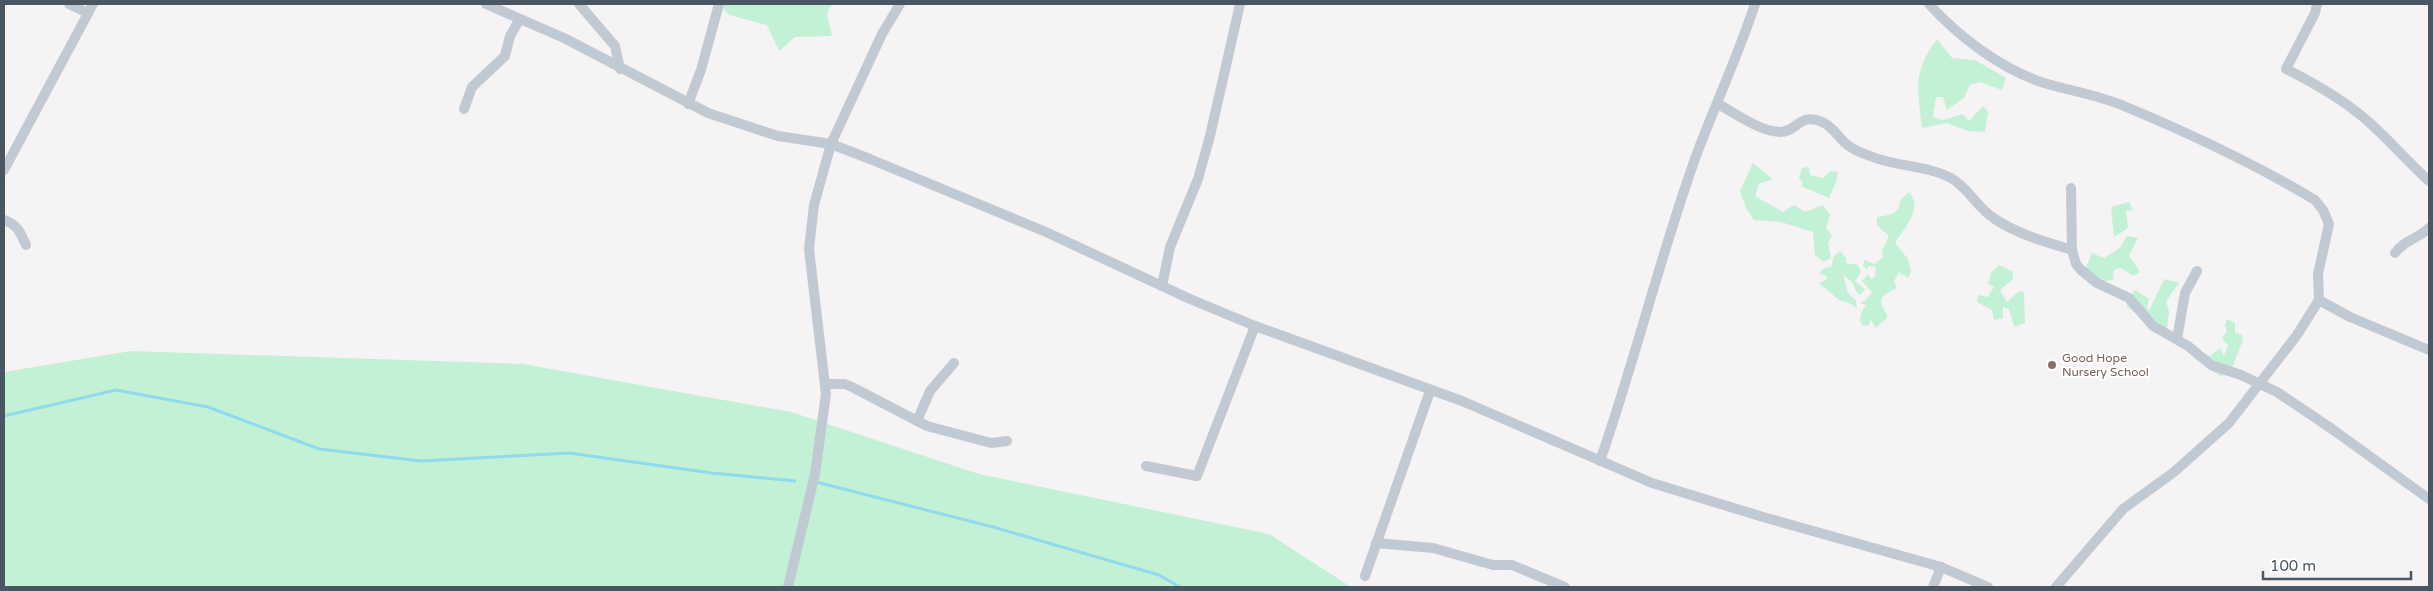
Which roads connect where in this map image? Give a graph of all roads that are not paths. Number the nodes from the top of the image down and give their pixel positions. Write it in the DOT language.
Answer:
graph roads {
  1 [pos="69,4"];
  2 [pos="486,4"];
  3 [pos="579,4"];
  4 [pos="719,4"];
  5 [pos="900,4"];
  6 [pos="1240,4"];
  7 [pos="1755,4"];
  8 [pos="1929,4"];
  9 [pos="2317,4"];
  10 [pos="90,8"];
  11 [pos="520,19"];
  12 [pos="620,68"];
  13 [pos="688,104"];
  14 [pos="1718,104"];
  15 [pos="464,109"];
  16 [pos="831,144"];
  17 [pos="4,170"];
  18 [pos="2429,181"];
  19 [pos="2071,188"];
  20 [pos="4,220"];
  21 [pos="2429,228"];
  22 [pos="26,245"];
  23 [pos="2072,250"];
  24 [pos="2395,253"];
  25 [pos="2197,271"];
  26 [pos="1162,286"];
  27 [pos="2319,300"];
  28 [pos="1255,326"];
  29 [pos="2177,339"];
  30 [pos="2429,350"];
  31 [pos="954,363"];
  32 [pos="2261,383"];
  33 [pos="825,384"];
  34 [pos="1430,391"];
  35 [pos="917,421"];
  36 [pos="1007,441"];
  37 [pos="1600,462"];
  38 [pos="1146,466"];
  39 [pos="2429,500"];
  40 [pos="1376,543"];
  41 [pos="1941,567"];
  42 [pos="1365,576"];
  43 [pos="788,587"];
  44 [pos="1565,587"];
  45 [pos="1934,587"];
  46 [pos="1988,587"];
  47 [pos="2056,587"];
  1 -- 10 [label="street"];
  2 -- 11 [label="street"];
  3 -- 12 [label="street"];
  4 -- 13 [label="street"];
  5 -- 16 [label="street"];
  6 -- 26 [label="street"];
  7 -- 14 [label="street"];
  8 -- 27 [label="street"];
  9 -- 18 [label="street"];
  10 -- 17 [label="street"];
  11 -- 12 [label="street"];
  11 -- 15 [label="street"];
  12 -- 13 [label="street"];
  13 -- 16 [label="street"];
  14 -- 23 [label="street"];
  14 -- 37 [label="street"];
  16 -- 26 [label="street"];
  16 -- 33 [label="street"];
  19 -- 23 [label="street"];
  20 -- 22 [label="street"];
  21 -- 24 [label="street"];
  23 -- 29 [label="street"];
  25 -- 29 [label="street"];
  26 -- 28 [label="street"];
  27 -- 30 [label="street"];
  27 -- 32 [label="street"];
  28 -- 34 [label="street"];
  28 -- 38 [label="street"];
  29 -- 32 [label="street"];
  31 -- 35 [label="street"];
  32 -- 39 [label="street"];
  32 -- 47 [label="street"];
  33 -- 35 [label="street"];
  33 -- 43 [label="street"];
  34 -- 37 [label="street"];
  34 -- 40 [label="street"];
  35 -- 36 [label="street"];
  37 -- 41 [label="street"];
  40 -- 42 [label="street"];
  40 -- 44 [label="street"];
  41 -- 45 [label="street"];
  41 -- 46 [label="street"];
}
